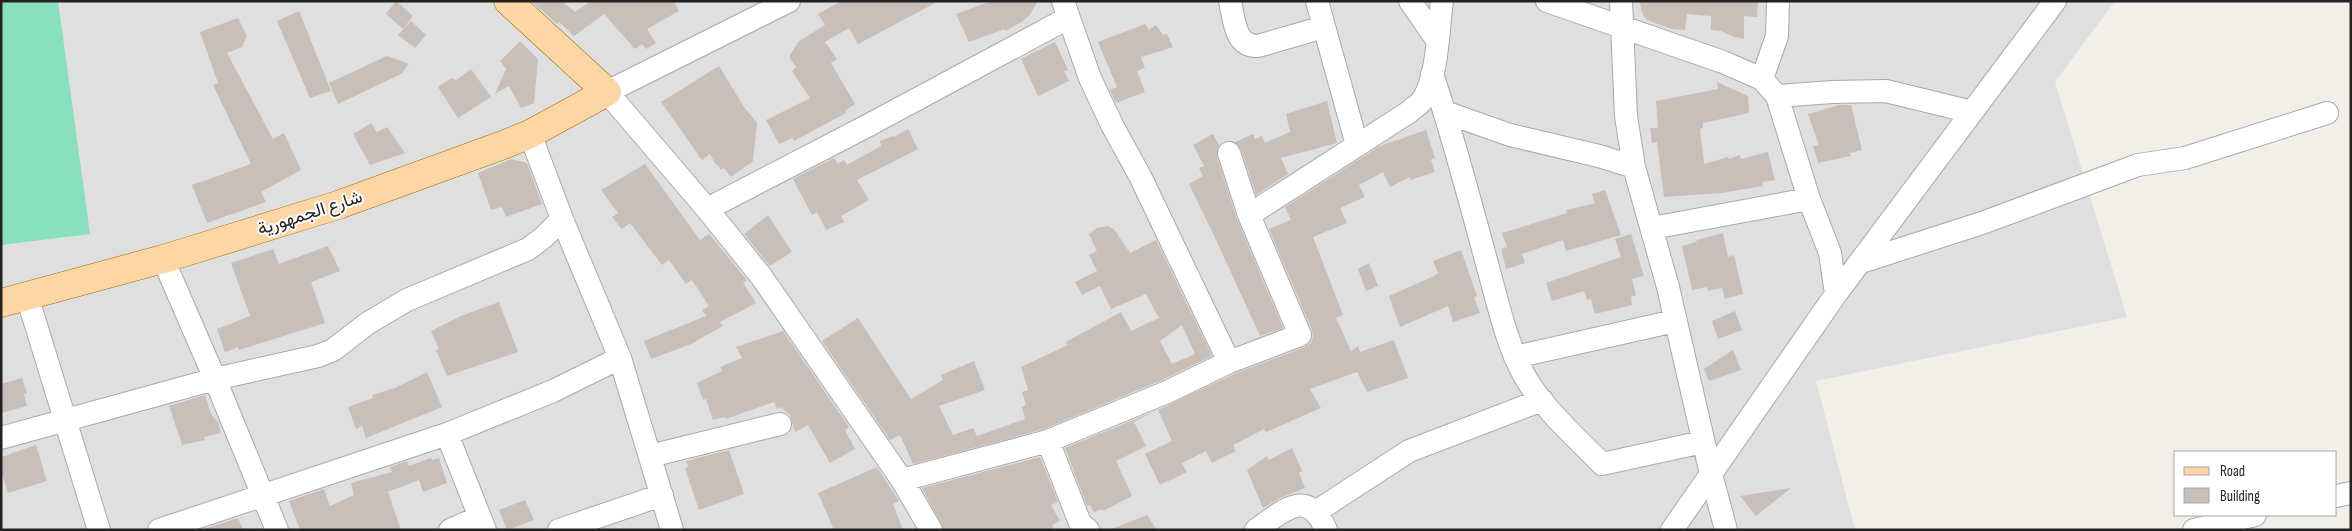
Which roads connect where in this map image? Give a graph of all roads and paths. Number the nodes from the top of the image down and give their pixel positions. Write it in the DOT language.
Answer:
graph roads {
  1 [pos="508,1"];
  2 [pos="789,1"];
  3 [pos="1230,1"];
  4 [pos="1317,1"];
  5 [pos="1410,1"];
  6 [pos="1442,1"];
  7 [pos="1547,1"];
  8 [pos="1620,1"];
  9 [pos="1778,1"];
  10 [pos="2055,1"];
  11 [pos="1065,9"];
  12 [pos="1324,27"];
  13 [pos="1622,27"];
  14 [pos="1437,40"];
  15 [pos="566,54"];
  16 [pos="1432,74"];
  17 [pos="1762,79"];
  18 [pos="607,92"];
  19 [pos="1777,96"];
  20 [pos="1445,112"];
  21 [pos="1972,112"];
  22 [pos="2327,113"];
  23 [pos="556,120"];
  24 [pos="530,134"];
  25 [pos="1357,145"];
  26 [pos="1229,153"];
  27 [pos="1634,167"];
  28 [pos="1809,199"];
  29 [pos="707,209"];
  30 [pos="1249,214"];
  31 [pos="562,219"];
  32 [pos="1652,228"];
  33 [pos="163,259"];
  34 [pos="1861,262"];
  35 [pos="1836,294"];
  36 [pos="14,300"];
  37 [pos="1675,321"];
  38 [pos="1515,357"];
  39 [pos="620,358"];
  40 [pos="1229,362"];
  41 [pos="216,379"];
  42 [pos="1542,400"];
  43 [pos="65,419"];
  44 [pos="780,424"];
  45 [pos="447,434"];
  46 [pos="1,438"];
  47 [pos="1048,442"];
  48 [pos="1703,442"];
  49 [pos="650,456"];
  50 [pos="1711,474"];
  51 [pos="902,480"];
  52 [pos="2351,493"];
  53 [pos="262,494"];
  54 [pos="662,495"];
  55 [pos="2337,496"];
  56 [pos="2252,516"];
  57 [pos="1321,520"];
  58 [pos="483,523"];
  59 [pos="99,530"];
  60 [pos="159,530"];
  61 [pos="277,530"];
  62 [pos="450,530"];
  63 [pos="559,530"];
  64 [pos="672,530"];
  65 [pos="931,530"];
  66 [pos="1088,530"];
  67 [pos="1256,530"];
  68 [pos="1672,530"];
  69 [pos="1726,530"];
  70 [pos="2194,530"];
  1 -- 15 [label="main road"];
  2 -- 18 [label="street"];
  3 -- 12 [label="street"];
  4 -- 12 [label="street"];
  5 -- 14 [label="street"];
  6 -- 14 [label="street"];
  7 -- 13 [label="street"];
  8 -- 13 [label="street"];
  9 -- 17 [label="street"];
  10 -- 21 [label="street"];
  11 -- 29 [label="street"];
  11 -- 40 [label="street"];
  12 -- 25 [label="street"];
  13 -- 17 [label="street"];
  13 -- 27 [label="street"];
  14 -- 16 [label="street"];
  15 -- 18 [label="main road"];
  15 -- 23 [label="main road"];
  16 -- 20 [label="street"];
  16 -- 25 [label="street"];
  17 -- 19 [label="street"];
  18 -- 23 [label="main road, شارع الجمهورية"];
  18 -- 29 [label="street"];
  19 -- 21 [label="street"];
  19 -- 28 [label="street"];
  20 -- 27 [label="street"];
  20 -- 38 [label="street"];
  21 -- 34 [label="street"];
  22 -- 34 [label="street"];
  23 -- 24 [label="main road, شارع الجمهورية"];
  24 -- 31 [label="street"];
  24 -- 33 [label="main road, شارع الجمهورية"];
  25 -- 30 [label="street"];
  26 -- 30 [label="street"];
  27 -- 32 [label="street"];
  28 -- 32 [label="street"];
  28 -- 35 [label="street"];
  29 -- 51 [label="street"];
  30 -- 40 [label="street"];
  31 -- 39 [label="street"];
  31 -- 41 [label="street"];
  32 -- 37 [label="street"];
  33 -- 36 [label="main road, شارع الجمهورية"];
  33 -- 41 [label="street"];
  34 -- 35 [label="street"];
  35 -- 50 [label="street"];
  36 -- 43 [label="street"];
  37 -- 38 [label="street"];
  37 -- 48 [label="street"];
  38 -- 42 [label="street"];
  39 -- 45 [label="street"];
  39 -- 49 [label="street"];
  40 -- 47 [label="street"];
  41 -- 43 [label="street"];
  41 -- 53 [label="street"];
  42 -- 48 [label="street"];
  42 -- 57 [label="street"];
  43 -- 46 [label="street"];
  43 -- 59 [label="street"];
  44 -- 49 [label="street"];
  45 -- 53 [label="street"];
  45 -- 58 [label="street"];
  47 -- 51 [label="street"];
  47 -- 66 [label="street"];
  48 -- 50 [label="street"];
  49 -- 54 [label="street"];
  50 -- 68 [label="street"];
  50 -- 69 [label="street"];
  51 -- 65 [label="street"];
  52 -- 55 [label="street"];
  53 -- 60 [label="street"];
  53 -- 61 [label="street"];
  54 -- 63 [label="street"];
  54 -- 64 [label="street"];
  56 -- 70 [label="street"];
  57 -- 67 [label="street"];
  58 -- 62 [label="street"];
}
